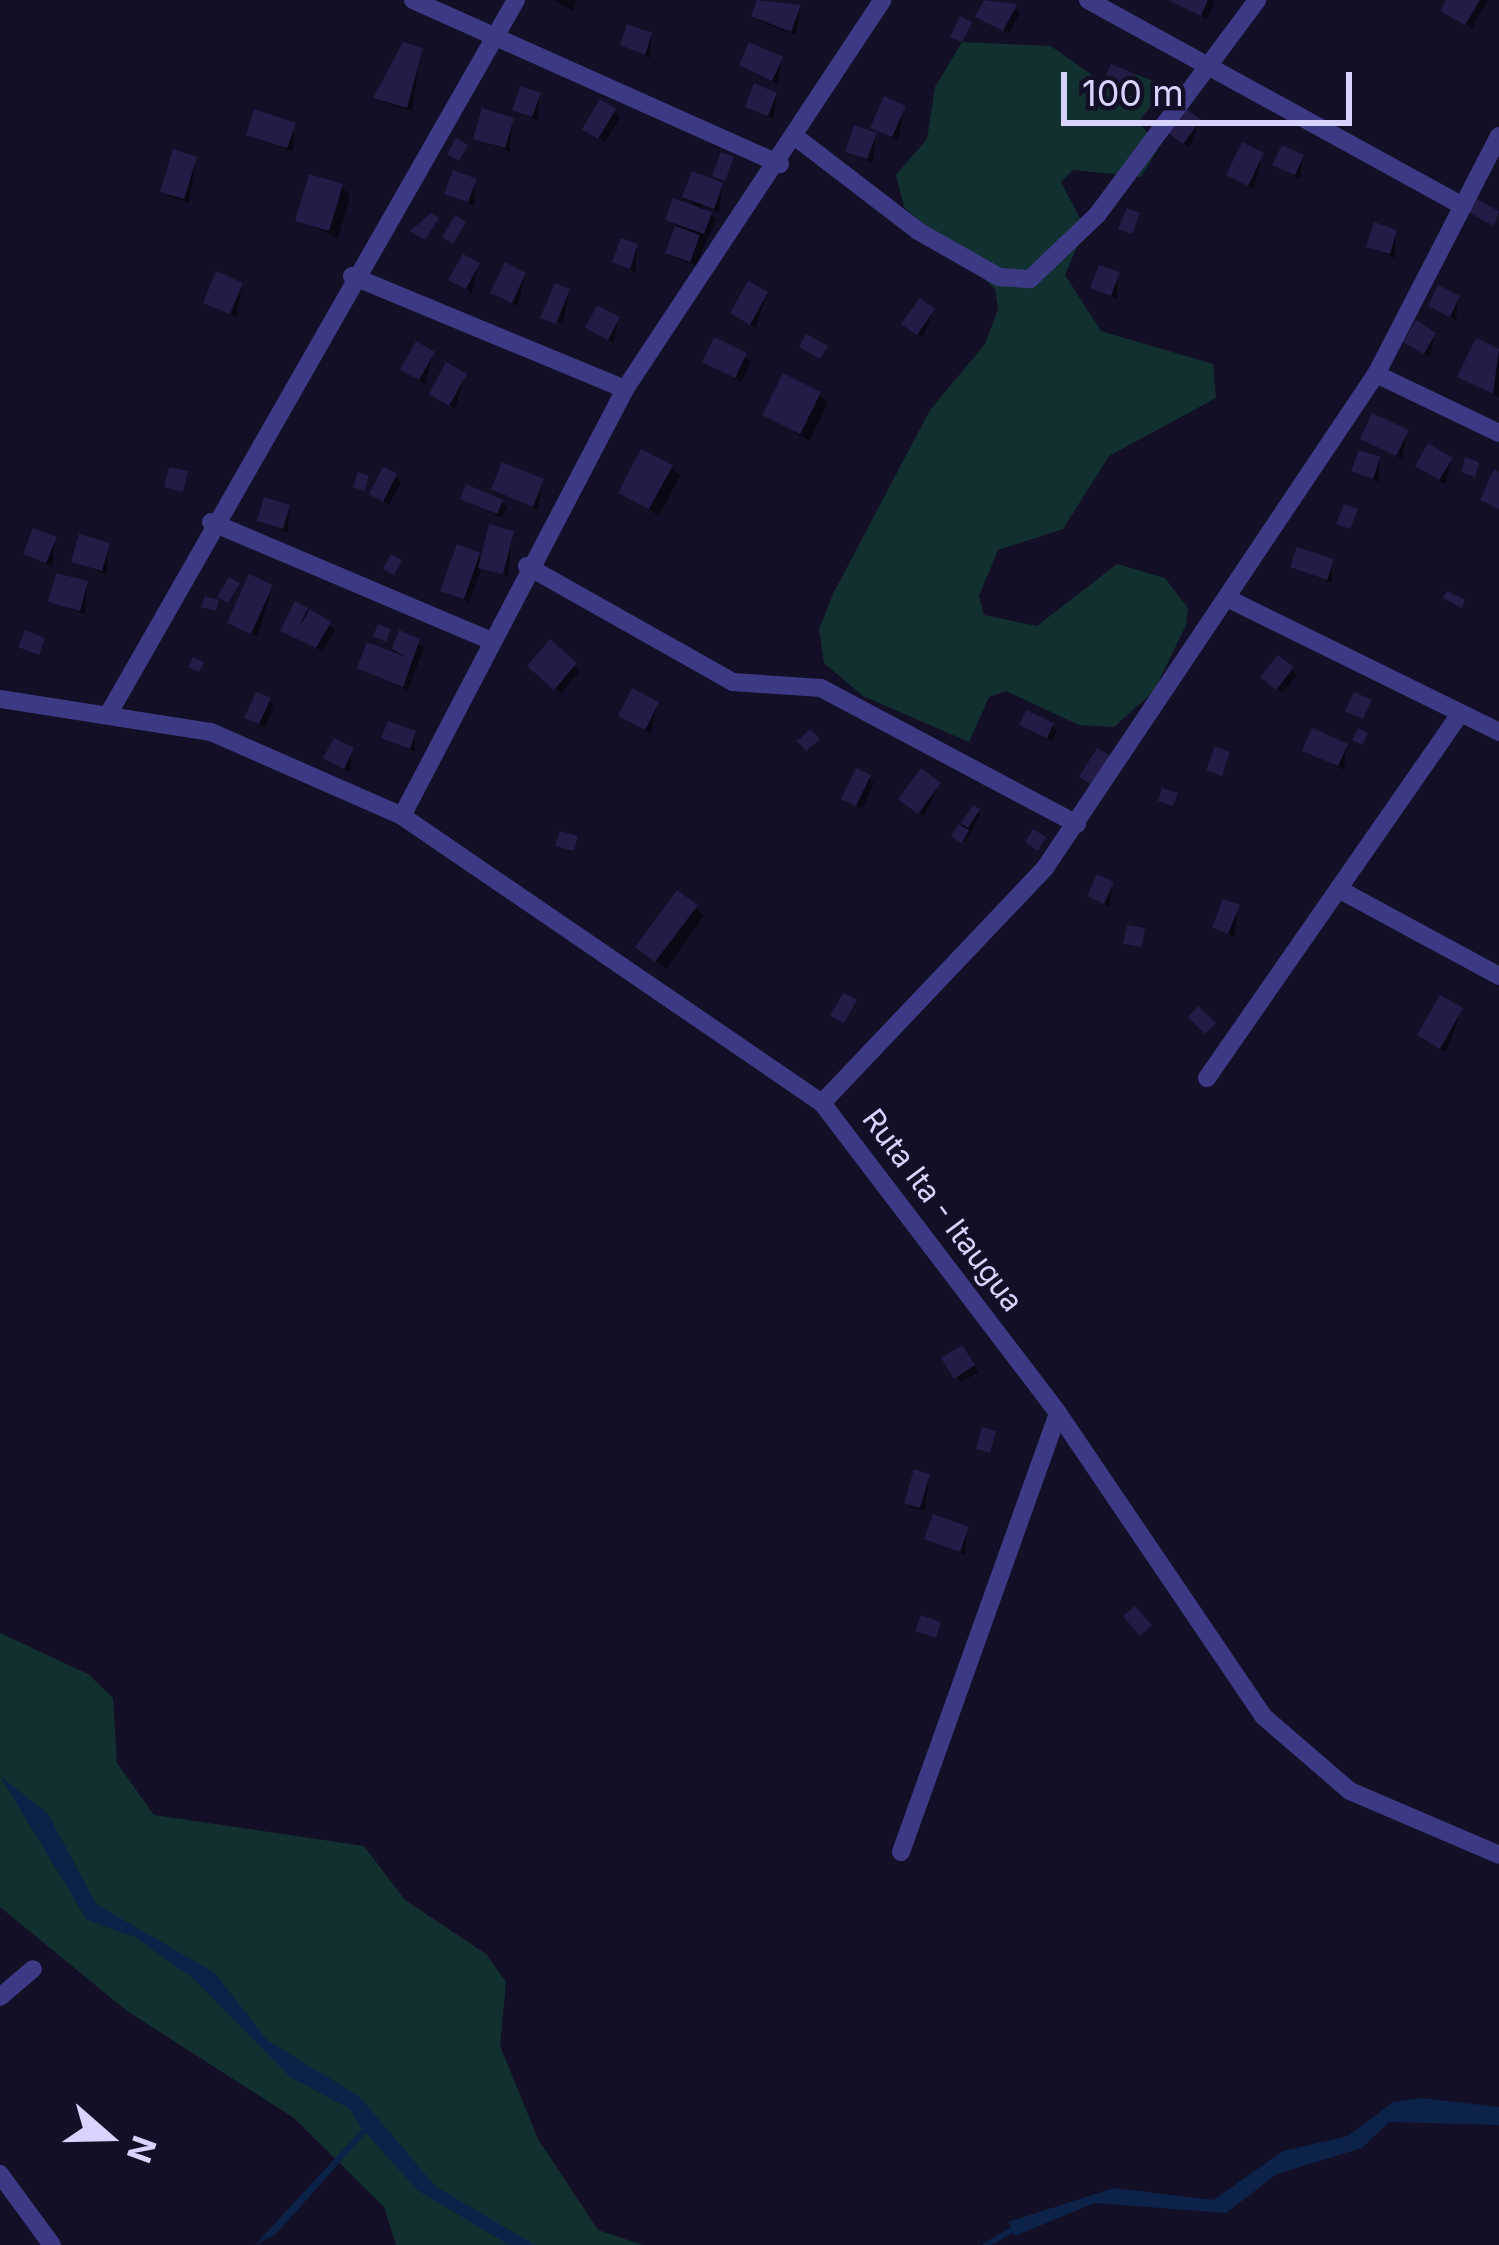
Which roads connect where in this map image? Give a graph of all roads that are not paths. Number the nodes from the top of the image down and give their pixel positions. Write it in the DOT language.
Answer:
graph roads {
  1 [pos="413,0"];
  2 [pos="516,0"];
  3 [pos="882,0"];
  4 [pos="1088,0"];
  5 [pos="1257,0"];
  6 [pos="501,32"];
  7 [pos="1209,60"];
  8 [pos="1499,136"];
  9 [pos="797,138"];
  10 [pos="780,164"];
  11 [pos="1463,206"];
  12 [pos="352,276"];
  13 [pos="1376,374"];
  14 [pos="625,389"];
  15 [pos="1499,433"];
  16 [pos="211,522"];
  17 [pos="526,566"];
  18 [pos="1231,600"];
  19 [pos="486,639"];
  20 [pos="0,699"];
  21 [pos="109,713"];
  22 [pos="1460,714"];
  23 [pos="1499,732"];
  24 [pos="402,817"];
  25 [pos="1077,824"];
  26 [pos="1342,891"];
  27 [pos="1499,976"];
  28 [pos="1208,1078"];
  29 [pos="822,1103"];
  30 [pos="1058,1413"];
  31 [pos="901,1852"];
  32 [pos="1499,1855"];
  33 [pos="33,1969"];
  34 [pos="0,1997"];
  35 [pos="0,2174"];
  36 [pos="52,2245"];
  1 -- 6 [label="street"];
  2 -- 6 [label="street"];
  3 -- 9 [label="street"];
  4 -- 7 [label="street"];
  5 -- 7 [label="street"];
  6 -- 10 [label="street"];
  6 -- 12 [label="street"];
  7 -- 9 [label="street"];
  7 -- 11 [label="street"];
  8 -- 11 [label="street"];
  9 -- 10 [label="street"];
  10 -- 14 [label="street"];
  11 -- 13 [label="street"];
  12 -- 14 [label="street"];
  12 -- 16 [label="street"];
  13 -- 15 [label="street"];
  13 -- 18 [label="street"];
  14 -- 17 [label="street"];
  16 -- 19 [label="street"];
  16 -- 21 [label="street"];
  17 -- 19 [label="street"];
  17 -- 25 [label="street"];
  18 -- 22 [label="street"];
  18 -- 25 [label="street"];
  19 -- 24 [label="street"];
  20 -- 21 [label="street, Ruta Ita - Itaugua"];
  21 -- 24 [label="street, Ruta Ita - Itaugua"];
  22 -- 23 [label="street"];
  22 -- 26 [label="street"];
  24 -- 29 [label="street, Ruta Ita - Itaugua"];
  25 -- 29 [label="street"];
  26 -- 27 [label="street"];
  26 -- 28 [label="street"];
  29 -- 30 [label="street, Ruta Ita - Itaugua"];
  30 -- 31 [label="street"];
  30 -- 32 [label="street, Ruta Ita - Itaugua"];
  33 -- 34 [label="street"];
  35 -- 36 [label="street"];
}
